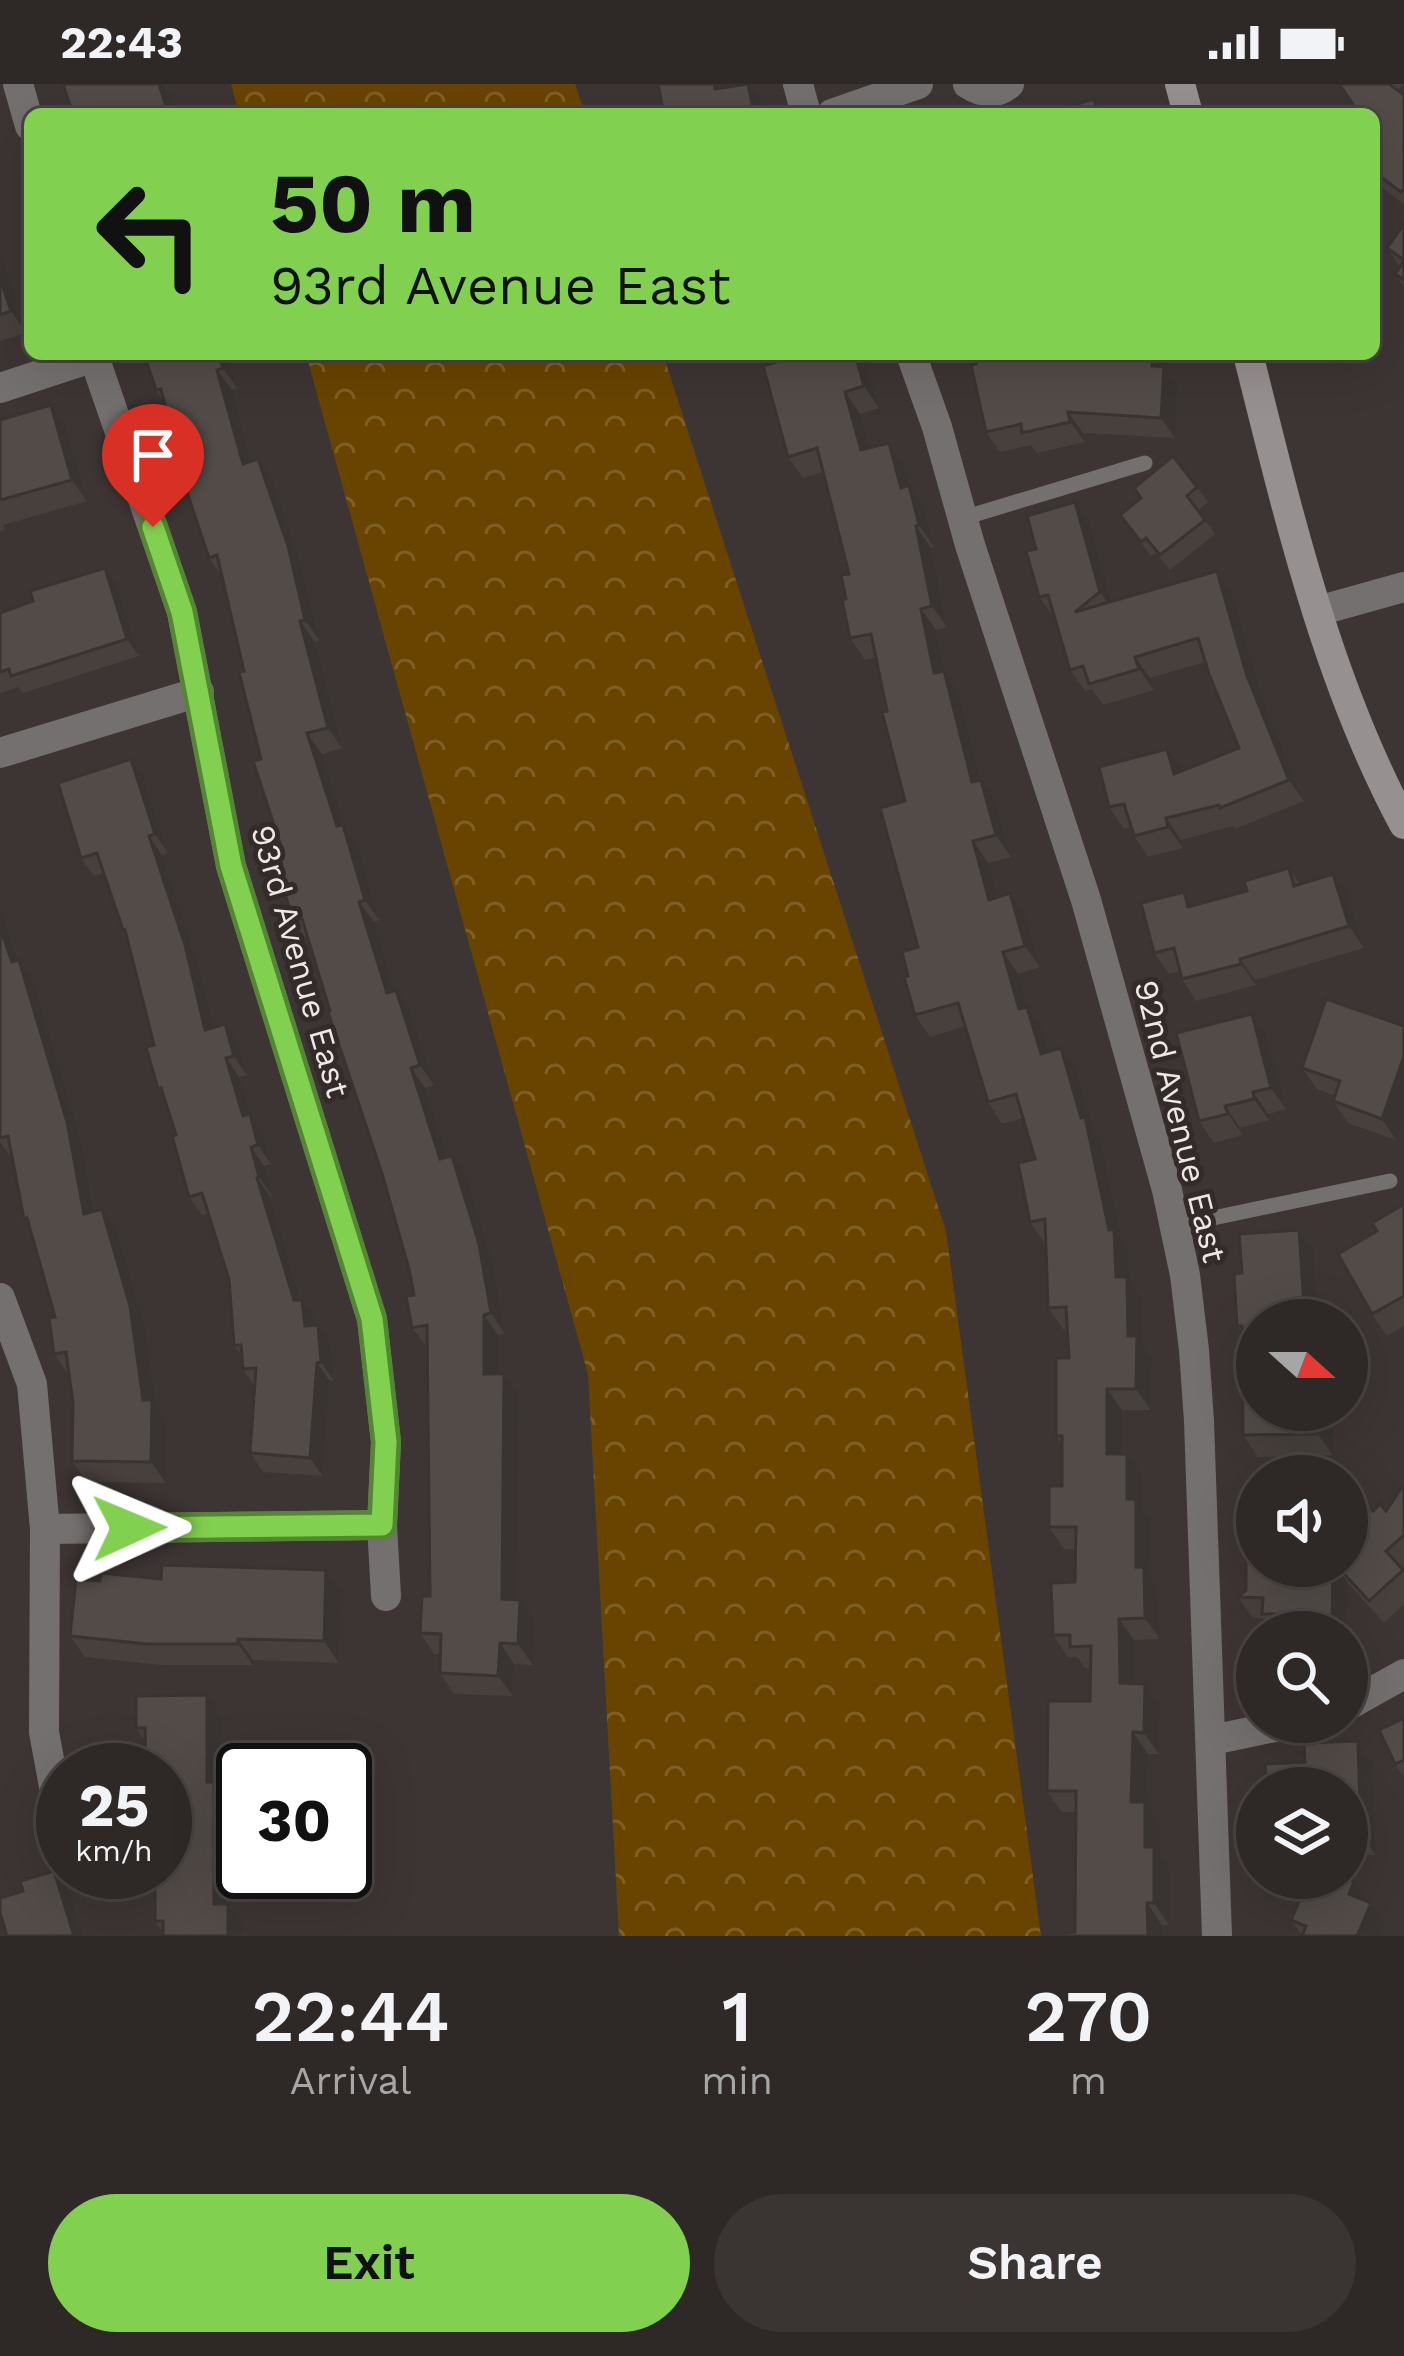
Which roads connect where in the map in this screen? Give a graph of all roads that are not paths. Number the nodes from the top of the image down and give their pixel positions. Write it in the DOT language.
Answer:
graph roads {
  1 [pos="918,84"];
  2 [pos="968,84"];
  3 [pos="1009,84"];
  4 [pos="849,108"];
  5 [pos="81,360"];
  6 [pos="94,360"];
  7 [pos="913,360"];
  8 [pos="1249,360"];
  9 [pos="0,388"];
  10 [pos="1145,463"];
  11 [pos="963,518"];
  12 [pos="1404,587"];
  13 [pos="1318,611"];
  14 [pos="199,692"];
  15 [pos="0,753"];
  16 [pos="1404,824"];
  17 [pos="1390,1180"];
  18 [pos="1175,1226"];
  19 [pos="0,1298"];
  20 [pos="382,1525"];
  21 [pos="45,1529"];
  22 [pos="386,1596"];
  23 [pos="1404,1674"];
  24 [pos="1368,1694"];
  25 [pos="1236,1735"];
  26 [pos="1212,1740"];
  27 [pos="46,1743"];
  28 [pos="1217,1936"];
  1 -- 4 [label="street"];
  2 -- 3 [label="street"];
  5 -- 9 [label="street"];
  6 -- 14 [label="street, 93rd Avenue East"];
  7 -- 11 [label="street, 92nd Avenue East"];
  8 -- 13 [label="street"];
  10 -- 11 [label="lane"];
  11 -- 18 [label="street, 92nd Avenue East"];
  12 -- 13 [label="street"];
  13 -- 16 [label="street"];
  14 -- 15 [label="street"];
  14 -- 20 [label="street, 93rd Avenue East"];
  17 -- 18 [label="lane"];
  18 -- 26 [label="street, 92nd Avenue East"];
  19 -- 21 [label="street"];
  20 -- 21 [label="street"];
  20 -- 22 [label="street, 93rd Avenue East"];
  21 -- 27 [label="street"];
  23 -- 24 [label="street"];
  25 -- 26 [label="street"];
  26 -- 28 [label="street, 92nd Avenue East"];
}
